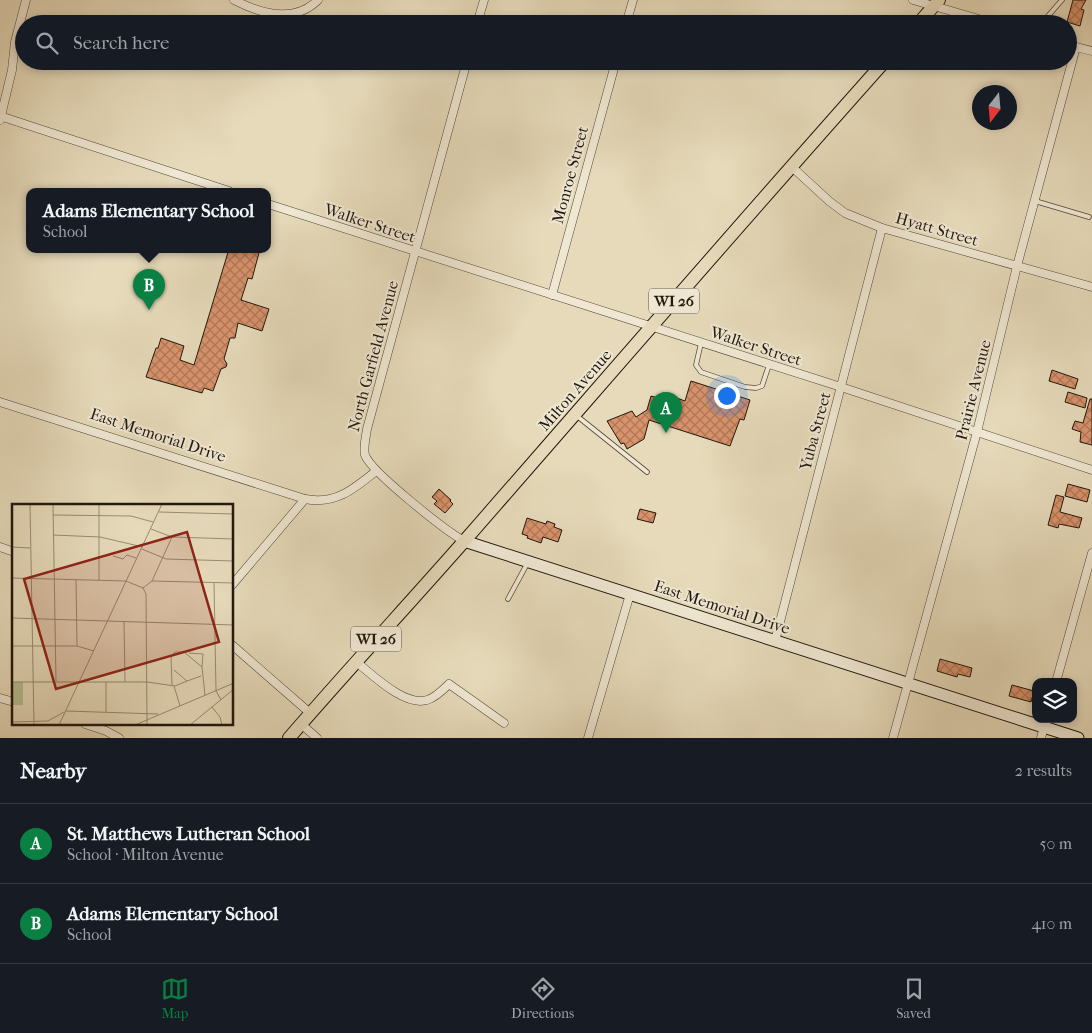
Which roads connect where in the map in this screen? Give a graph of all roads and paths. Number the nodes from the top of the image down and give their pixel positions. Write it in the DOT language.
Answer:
graph roads {
  1 [pos="26,0"];
  2 [pos="234,0"];
  3 [pos="318,0"];
  4 [pos="484,0"];
  5 [pos="633,0"];
  6 [pos="913,0"];
  7 [pos="1062,0"];
  8 [pos="936,3"];
  9 [pos="22,15"];
  10 [pos="480,15"];
  11 [pos="629,15"];
  12 [pos="926,15"];
  13 [pos="970,15"];
  14 [pos="1049,15"];
  15 [pos="15,42"];
  16 [pos="1077,47"];
  17 [pos="1092,51"];
  18 [pos="465,70"];
  19 [pos="614,70"];
  20 [pos="876,70"];
  21 [pos="1066,70"];
  22 [pos="0,118"];
  23 [pos="791,166"];
  24 [pos="220,188"];
  25 [pos="1035,201"];
  26 [pos="271,205"];
  27 [pos="1089,217"];
  28 [pos="882,228"];
  29 [pos="414,252"];
  30 [pos="1017,266"];
  31 [pos="1092,287"];
  32 [pos="552,296"];
  33 [pos="651,328"];
  34 [pos="701,343"];
  35 [pos="769,365"];
  36 [pos="841,387"];
  37 [pos="0,402"];
  38 [pos="575,414"];
  39 [pos="977,432"];
  40 [pos="376,470"];
  41 [pos="1092,470"];
  42 [pos="647,472"];
  43 [pos="305,499"];
  44 [pos="464,541"];
  45 [pos="0,547"];
  46 [pos="12,551"];
  47 [pos="1092,553"];
  48 [pos="528,562"];
  49 [pos="234,583"];
  50 [pos="630,594"];
  51 [pos="508,599"];
  52 [pos="775,641"];
  53 [pos="234,647"];
  54 [pos="355,661"];
  55 [pos="1057,678"];
  56 [pos="908,683"];
  57 [pos="310,713"];
  58 [pos="301,724"];
  59 [pos="504,724"];
  60 [pos="91,726"];
  61 [pos="110,726"];
  62 [pos="1044,728"];
  63 [pos="106,731"];
  64 [pos="119,738"];
  65 [pos="289,738"];
  66 [pos="317,738"];
  67 [pos="588,738"];
  68 [pos="893,738"];
  69 [pos="1078,738"];
  1 -- 9 [label="street"];
  2 -- 3 [label="street"];
  4 -- 10 [label="street"];
  5 -- 11 [label="street"];
  6 -- 8 [label="street"];
  7 -- 14 [label="lane"];
  8 -- 12 [label="main road"];
  8 -- 13 [label="street"];
  15 -- 22 [label="street"];
  16 -- 17 [label="street"];
  18 -- 29 [label="street, North Garfield Avenue"];
  19 -- 32 [label="street, Monroe Street"];
  20 -- 23 [label="main road, Milton Avenue / WI 26"];
  21 -- 25 [label="street, Prairie Avenue"];
  22 -- 24 [label="street"];
  23 -- 28 [label="street, Hyatt Street"];
  23 -- 33 [label="main road, Milton Avenue / WI 26"];
  25 -- 27 [label="lane"];
  25 -- 30 [label="street, Prairie Avenue"];
  26 -- 29 [label="street, Walker Street"];
  28 -- 30 [label="street, Hyatt Street"];
  28 -- 36 [label="street, Yuba Street"];
  29 -- 32 [label="street, Walker Street"];
  29 -- 40 [label="street, North Garfield Avenue"];
  30 -- 31 [label="street, Hyatt Street"];
  30 -- 39 [label="street, Prairie Avenue"];
  32 -- 33 [label="street, Walker Street"];
  33 -- 34 [label="street, Walker Street"];
  33 -- 38 [label="main road, Milton Avenue / WI 26"];
  34 -- 35 [label="street, Walker Street"];
  34 -- 35 [label="lane"];
  35 -- 36 [label="street, Walker Street"];
  36 -- 39 [label="street, Walker Street"];
  36 -- 52 [label="street, Yuba Street"];
  37 -- 43 [label="street, East Memorial Drive"];
  38 -- 42 [label="lane"];
  38 -- 44 [label="main road, Milton Avenue / WI 26"];
  39 -- 41 [label="street, Walker Street"];
  39 -- 56 [label="street, Prairie Avenue"];
  40 -- 43 [label="street"];
  40 -- 44 [label="street, East Memorial Drive"];
  43 -- 49 [label="street"];
  44 -- 48 [label="main road, East Memorial Drive"];
  44 -- 54 [label="main road, Milton Avenue / WI 26"];
  45 -- 46 [label="street"];
  47 -- 55 [label="street"];
  48 -- 50 [label="main road, East Memorial Drive"];
  48 -- 51 [label="lane"];
  50 -- 52 [label="main road, East Memorial Drive"];
  50 -- 67 [label="street"];
  52 -- 56 [label="main road, East Memorial Drive"];
  53 -- 57 [label="street"];
  54 -- 57 [label="main road, Milton Avenue / WI 26"];
  54 -- 59 [label="street"];
  56 -- 62 [label="main road, East Memorial Drive"];
  56 -- 68 [label="street, Prairie Avenue"];
  57 -- 58 [label="main road, Milton Avenue / WI 26"];
  58 -- 65 [label="main road, Milton Avenue / WI 26"];
  58 -- 66 [label="street"];
  60 -- 63 [label="street"];
  61 -- 63 [label="street"];
  62 -- 69 [label="main road, East Memorial Drive"];
  63 -- 64 [label="street"];
}
